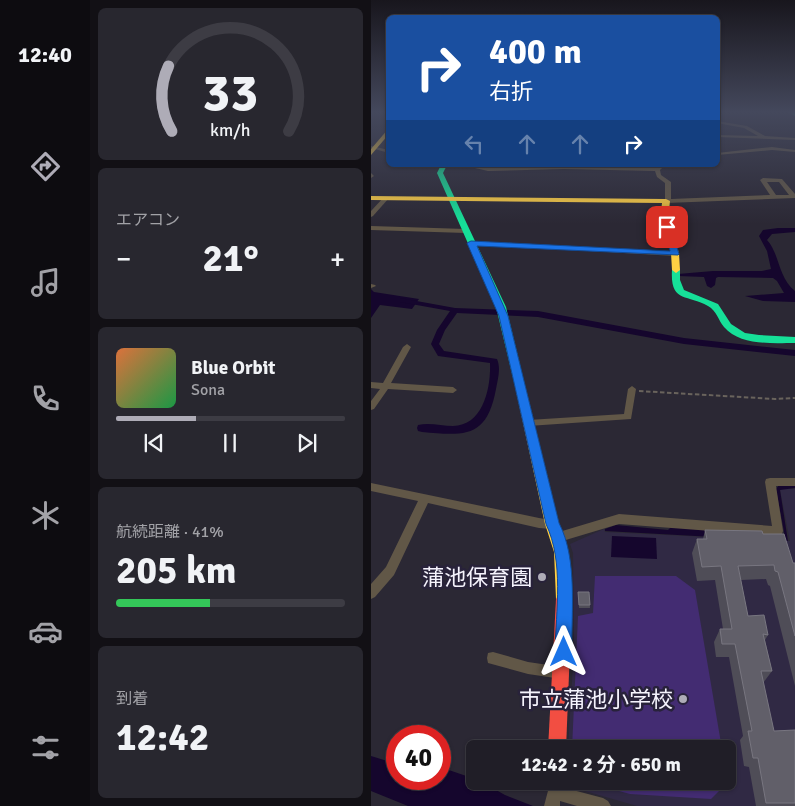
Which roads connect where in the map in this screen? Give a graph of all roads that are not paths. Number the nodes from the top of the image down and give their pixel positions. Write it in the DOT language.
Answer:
graph roads {
  1 [pos="372,149"];
  2 [pos="766,149"];
  3 [pos="782,149"];
  4 [pos="386,151"];
  5 [pos="795,151"];
  6 [pos="720,154"];
  7 [pos="443,167"];
  8 [pos="476,167"];
  9 [pos="661,167"];
  10 [pos="657,170"];
  11 [pos="794,196"];
  12 [pos="371,198"];
  13 [pos="386,198"];
  14 [pos="774,198"];
  15 [pos="451,199"];
  16 [pos="667,201"];
  17 [pos="371,216"];
  18 [pos="371,228"];
  19 [pos="466,231"];
  20 [pos="471,243"];
  21 [pos="675,254"];
  22 [pos="795,340"];
  23 [pos="407,347"];
  24 [pos="371,385"];
  25 [pos="385,387"];
  26 [pos="453,390"];
  27 [pos="632,390"];
  28 [pos="371,407"];
  29 [pos="528,423"];
  30 [pos="795,482"];
  31 [pos="371,487"];
  32 [pos="424,500"];
  33 [pos="553,524"];
  34 [pos="559,537"];
  35 [pos="371,593"];
  36 [pos="493,658"];
  37 [pos="562,673"];
  38 [pos="558,740"];
  39 [pos="553,793"];
  40 [pos="603,806"];
  1 -- 4 [label="street"];
  2 -- 6 [label="street"];
  3 -- 5 [label="street"];
  7 -- 15 [label="street"];
  8 -- 10 [label="street"];
  9 -- 10 [label="street"];
  10 -- 16 [label="street"];
  11 -- 14 [label="street"];
  11 -- 14 [label="street"];
  12 -- 13 [label="street"];
  13 -- 15 [label="street"];
  13 -- 17 [label="street"];
  14 -- 16 [label="street"];
  15 -- 16 [label="street"];
  15 -- 19 [label="street"];
  16 -- 21 [label="street"];
  18 -- 19 [label="street"];
  19 -- 20 [label="street"];
  20 -- 21 [label="street"];
  20 -- 29 [label="street"];
  21 -- 22 [label="street"];
  23 -- 25 [label="street"];
  24 -- 25 [label="street"];
  25 -- 26 [label="street"];
  25 -- 28 [label="street"];
  27 -- 29 [label="street"];
  29 -- 33 [label="street"];
  30 -- 34 [label="street"];
  31 -- 32 [label="street"];
  32 -- 33 [label="street"];
  32 -- 35 [label="street"];
  33 -- 34 [label="street"];
  34 -- 37 [label="street"];
  36 -- 37 [label="street"];
  37 -- 38 [label="street"];
  39 -- 40 [label="street"];
}
